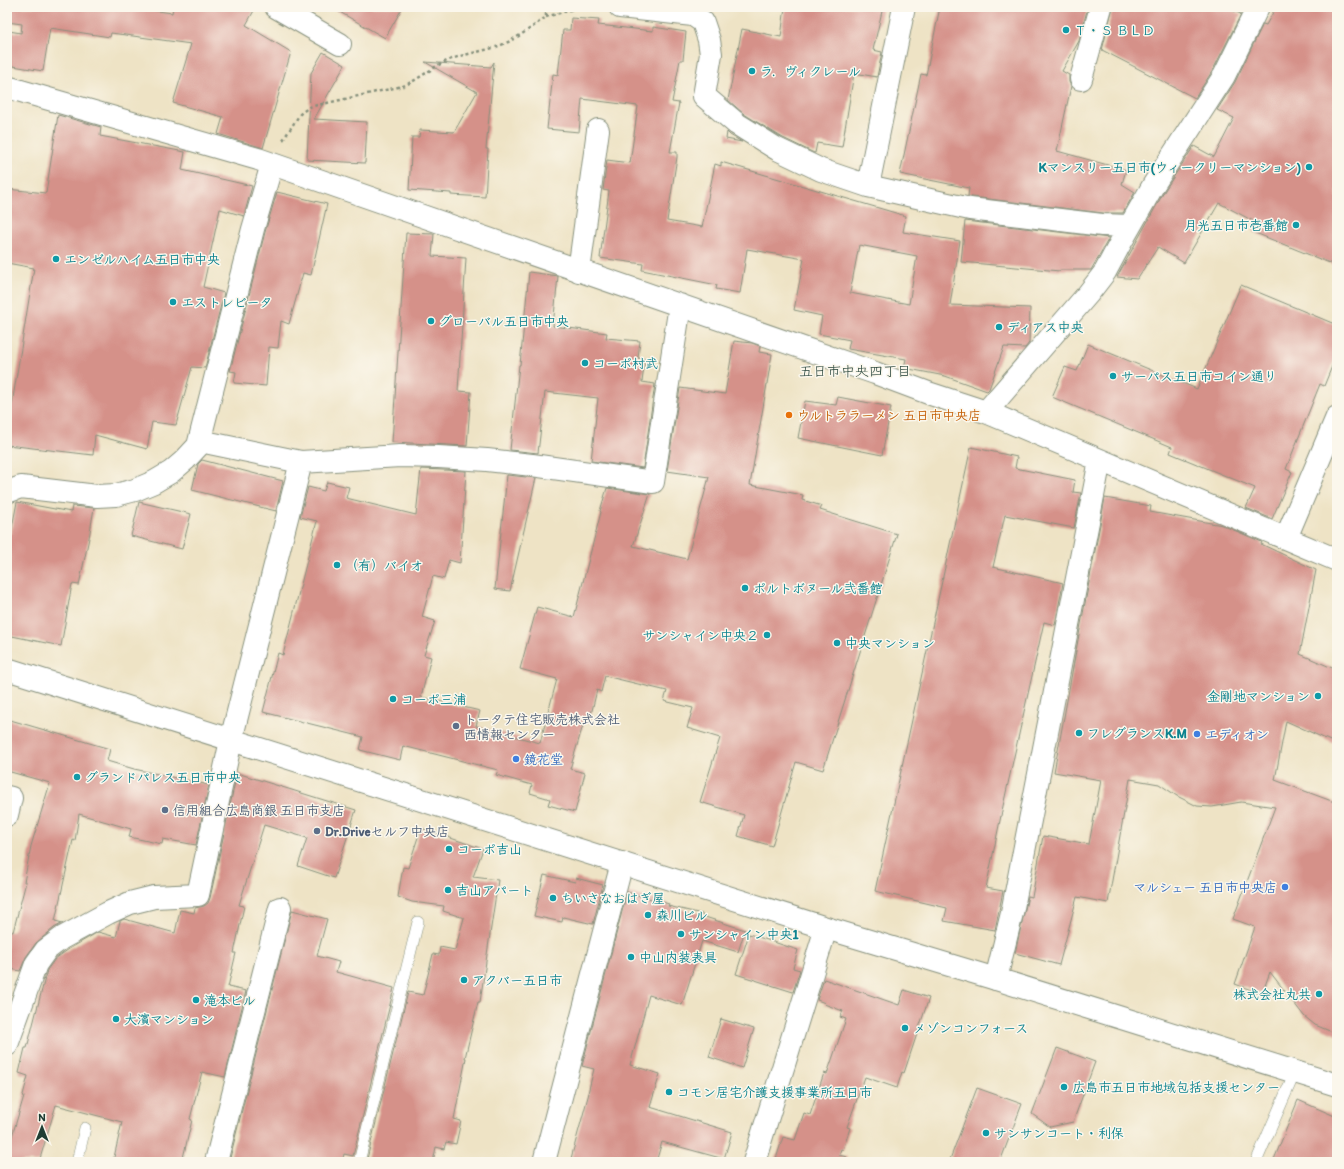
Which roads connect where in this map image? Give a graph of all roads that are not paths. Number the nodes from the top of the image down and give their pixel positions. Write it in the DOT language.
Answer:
graph roads {
  1 [pos="276,7"];
  2 [pos="620,7"];
  3 [pos="904,7"];
  4 [pos="1101,7"];
  5 [pos="1258,7"];
  6 [pos="340,44"];
  7 [pos="1080,79"];
  8 [pos="7,87"];
  9 [pos="598,130"];
  10 [pos="272,164"];
  11 [pos="868,186"];
  12 [pos="1130,226"];
  13 [pos="579,271"];
  14 [pos="680,305"];
  15 [pos="986,412"];
  16 [pos="1337,417"];
  17 [pos="200,441"];
  18 [pos="1100,460"];
  19 [pos="301,462"];
  20 [pos="7,492"];
  21 [pos="1286,538"];
  22 [pos="1337,560"];
  23 [pos="7,669"];
  24 [pos="231,740"];
  25 [pos="7,797"];
  26 [pos="7,815"];
  27 [pos="622,863"];
  28 [pos="280,908"];
  29 [pos="418,922"];
  30 [pos="826,928"];
  31 [pos="996,979"];
  32 [pos="7,1045"];
  33 [pos="1295,1072"];
  34 [pos="1337,1085"];
  35 [pos="85,1128"];
  36 [pos="77,1162"];
  37 [pos="216,1162"];
  38 [pos="359,1162"];
  39 [pos="544,1162"];
  40 [pos="754,1162"];
  41 [pos="1256,1162"];
  1 -- 6 [label="street"];
  2 -- 11 [label="street"];
  3 -- 11 [label="street"];
  4 -- 7 [label="street"];
  5 -- 12 [label="street"];
  8 -- 10 [label="street"];
  9 -- 13 [label="street"];
  10 -- 13 [label="street"];
  10 -- 17 [label="street"];
  11 -- 12 [label="street"];
  12 -- 15 [label="street"];
  13 -- 14 [label="street"];
  14 -- 15 [label="street"];
  14 -- 19 [label="street"];
  15 -- 18 [label="street"];
  16 -- 21 [label="street"];
  17 -- 19 [label="street"];
  17 -- 20 [label="street"];
  18 -- 21 [label="street"];
  18 -- 31 [label="street"];
  19 -- 24 [label="street"];
  21 -- 22 [label="street"];
  23 -- 24 [label="street"];
  24 -- 27 [label="street"];
  24 -- 32 [label="street"];
  25 -- 26 [label="street"];
  27 -- 30 [label="street"];
  27 -- 39 [label="street"];
  28 -- 37 [label="street"];
  29 -- 38 [label="lane"];
  30 -- 31 [label="street"];
  30 -- 40 [label="street"];
  31 -- 33 [label="street"];
  33 -- 34 [label="street"];
  33 -- 41 [label="lane"];
  35 -- 36 [label="lane"];
}
